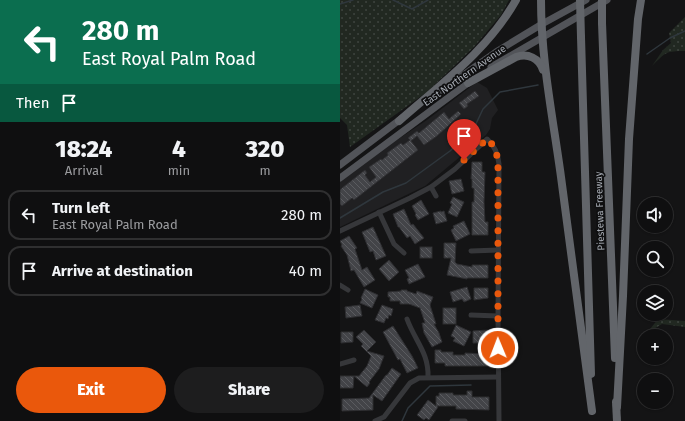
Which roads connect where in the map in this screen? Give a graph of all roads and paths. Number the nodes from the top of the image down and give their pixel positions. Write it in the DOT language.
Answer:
graph roads {
  1 [pos="516,0"];
  2 [pos="541,0"];
  3 [pos="580,0"];
  4 [pos="586,0"];
  5 [pos="602,0"];
  6 [pos="607,0"];
  7 [pos="636,0"];
  8 [pos="641,0"];
  9 [pos="638,19"];
  10 [pos="542,24"];
  11 [pos="542,36"];
  12 [pos="468,83"];
  13 [pos="548,88"];
  14 [pos="399,121"];
  15 [pos="340,165"];
  16 [pos="340,178"];
  17 [pos="431,187"];
  18 [pos="436,196"];
  19 [pos="379,212"];
  20 [pos="340,231"];
  21 [pos="498,250"];
  22 [pos="471,251"];
  23 [pos="404,253"];
  24 [pos="340,285"];
  25 [pos="348,290"];
  26 [pos="471,316"];
  27 [pos="498,316"];
  28 [pos="407,319"];
  29 [pos="354,360"];
  30 [pos="340,364"];
  31 [pos="498,377"];
  32 [pos="428,378"];
  33 [pos="617,407"];
  34 [pos="592,412"];
  35 [pos="375,421"];
  36 [pos="452,421"];
  37 [pos="465,421"];
  38 [pos="499,421"];
  39 [pos="592,421"];
  40 [pos="617,421"];
  1 -- 14 [label="highway"];
  2 -- 10 [label="highway"];
  3 -- 34 [label="highway, Piestewa Freeway, bridge"];
  4 -- 10 [label="main road, East Northern Avenue"];
  5 -- 33 [label="highway, Piestewa Freeway, bridge"];
  6 -- 11 [label="main road, East Northern Avenue"];
  7 -- 9 [label="highway"];
  8 -- 9 [label="highway"];
  9 -- 33 [label="highway"];
  10 -- 11 [label="highway"];
  10 -- 14 [label="main road, East Northern Avenue"];
  11 -- 12 [label="main road, East Northern Avenue"];
  11 -- 13 [label="highway"];
  12 -- 13 [label="highway"];
  12 -- 16 [label="main road, East Northern Avenue"];
  13 -- 34 [label="highway"];
  14 -- 15 [label="main road, East Northern Avenue"];
  17 -- 18 [label="street"];
  17 -- 19 [label="street"];
  17 -- 21 [label="street"];
  19 -- 20 [label="street"];
  19 -- 23 [label="street"];
  21 -- 22 [label="street"];
  21 -- 27 [label="street"];
  24 -- 25 [label="street"];
  26 -- 27 [label="street"];
  27 -- 31 [label="street"];
  28 -- 32 [label="street"];
  29 -- 30 [label="street"];
  31 -- 32 [label="street"];
  31 -- 38 [label="street"];
  32 -- 35 [label="street"];
  33 -- 40 [label="highway, Piestewa Freeway"];
  34 -- 39 [label="highway, Piestewa Freeway"];
  36 -- 37 [label="street"];
}
